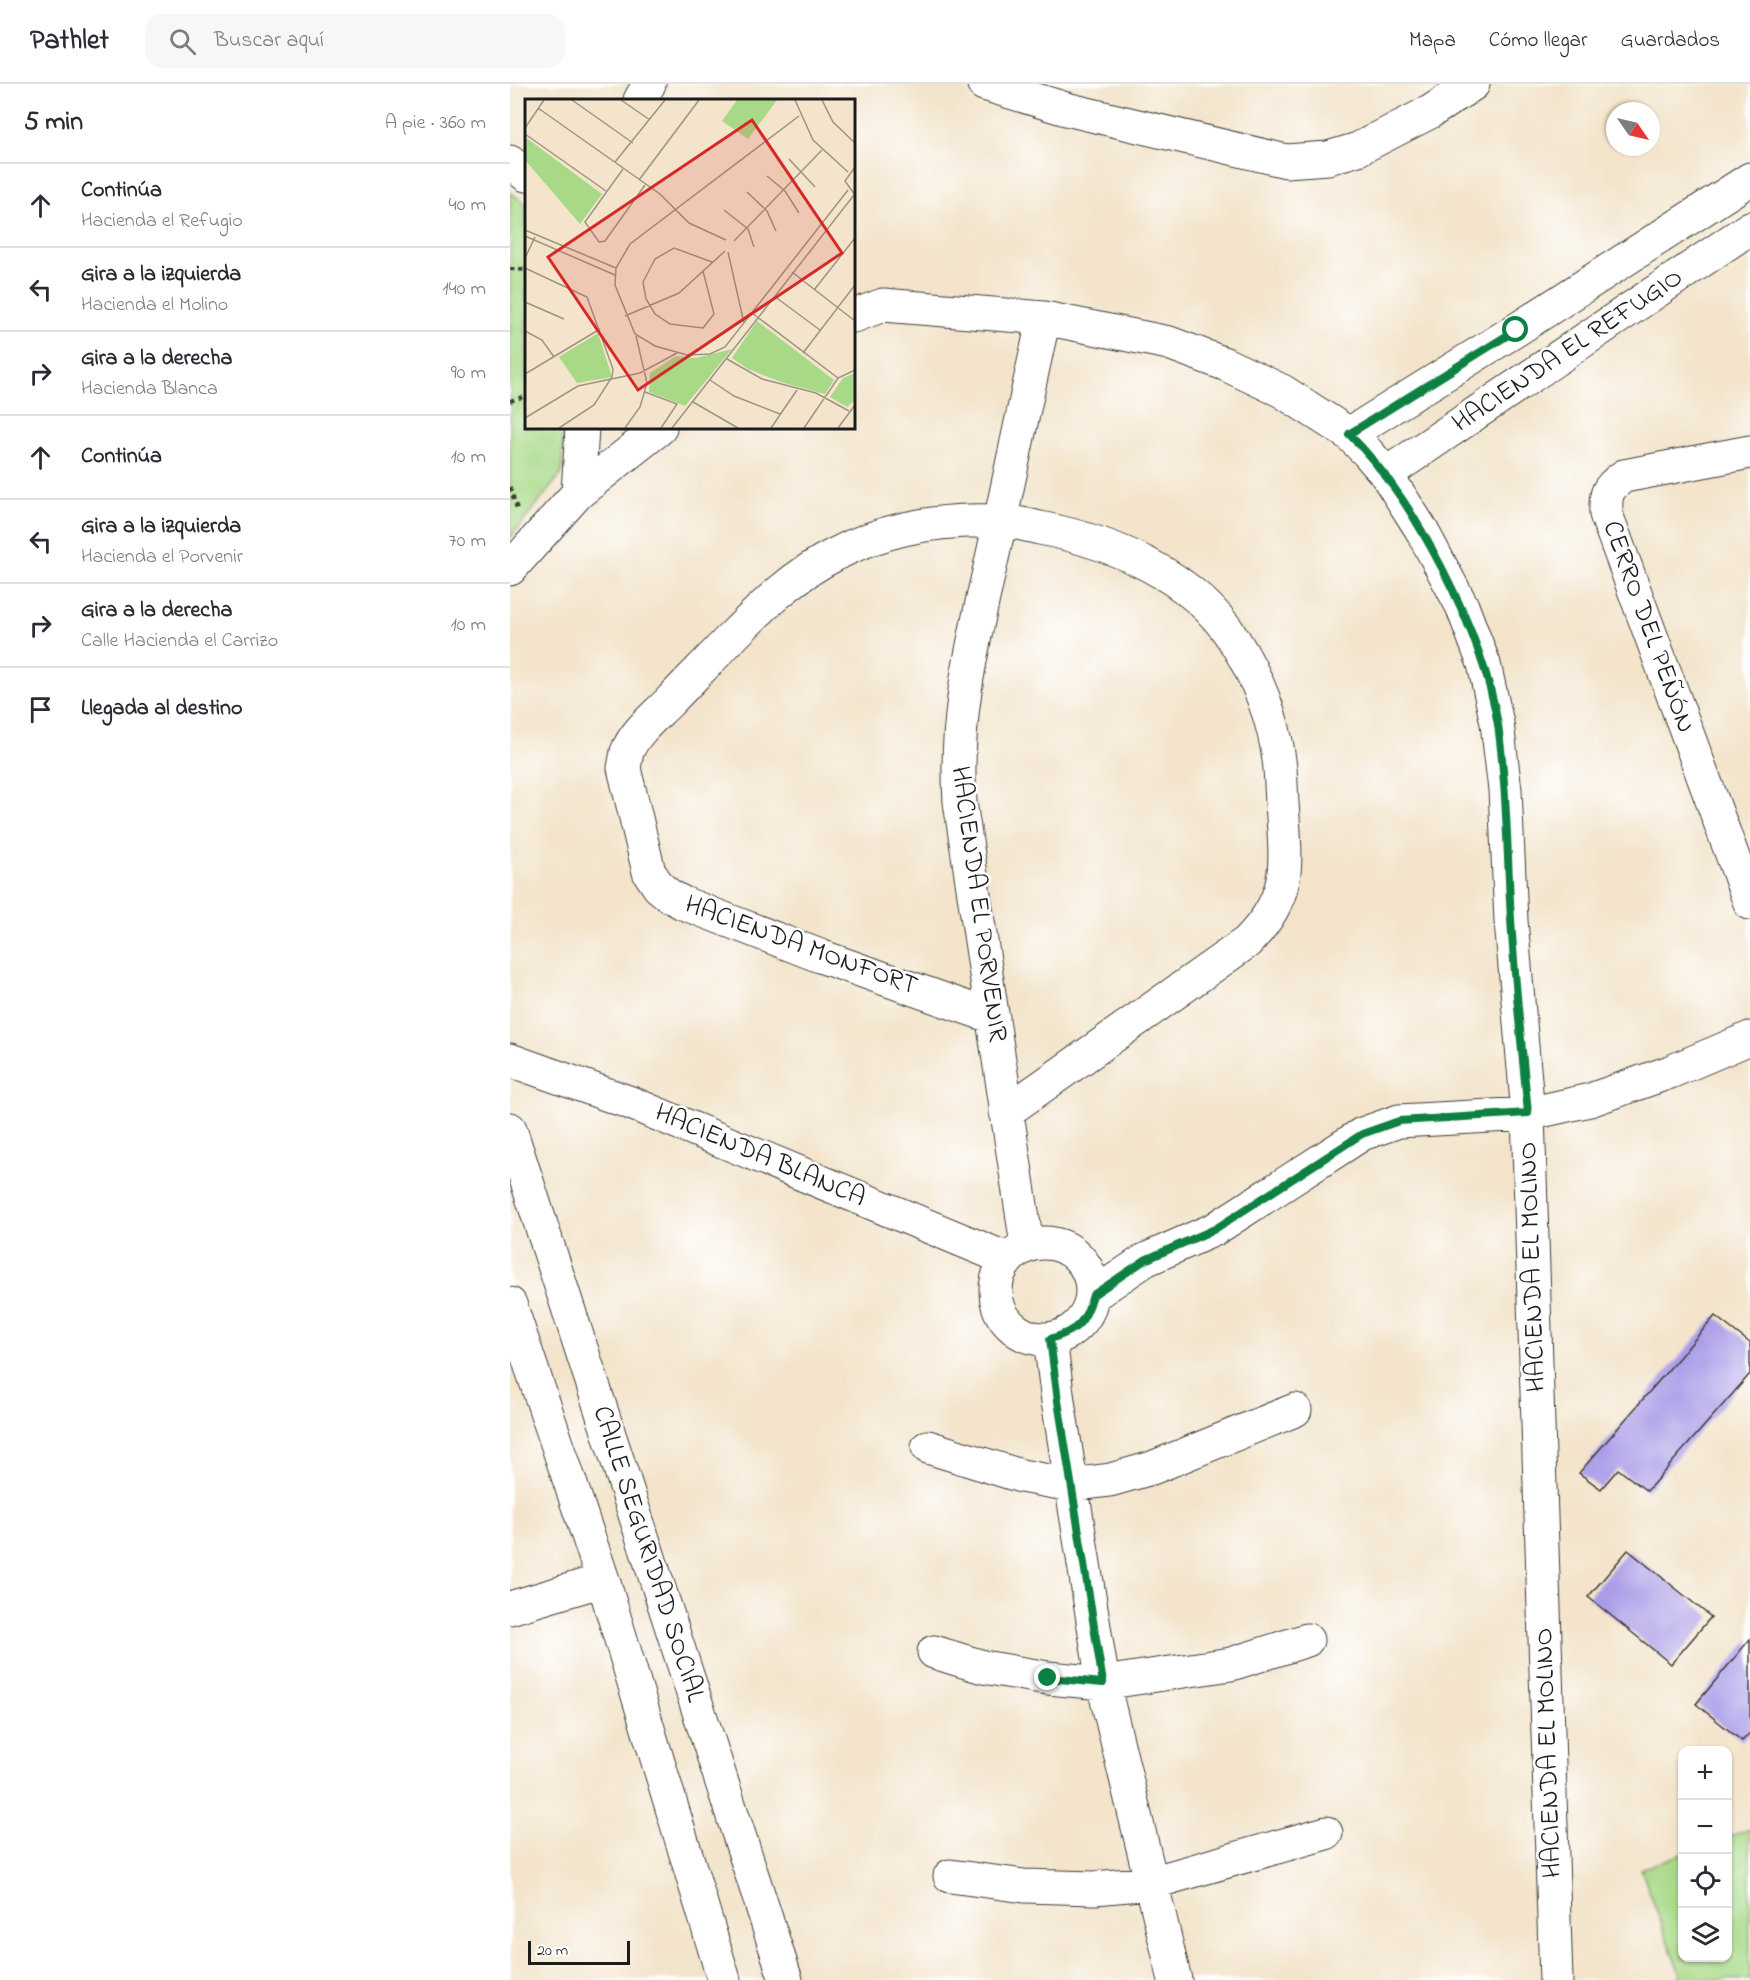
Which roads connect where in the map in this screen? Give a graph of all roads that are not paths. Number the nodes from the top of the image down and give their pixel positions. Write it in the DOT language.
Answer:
graph roads {
  1 [pos="650,84"];
  2 [pos="984,84"];
  3 [pos="1473,84"];
  4 [pos="1066,96"];
  5 [pos="641,99"];
  6 [pos="510,162"];
  7 [pos="525,174"];
  8 [pos="1750,178"];
  9 [pos="1750,228"];
  10 [pos="863,307"];
  11 [pos="1044,318"];
  12 [pos="582,429"];
  13 [pos="659,429"];
  14 [pos="1349,434"];
  15 [pos="1750,452"];
  16 [pos="1386,474"];
  17 [pos="578,493"];
  18 [pos="1000,521"];
  19 [pos="510,569"];
  20 [pos="1750,903"];
  21 [pos="993,1017"];
  22 [pos="1750,1038"];
  23 [pos="510,1060"];
  24 [pos="1006,1112"];
  25 [pos="1528,1113"];
  26 [pos="512,1141"];
  27 [pos="1017,1252"];
  28 [pos="1093,1295"];
  29 [pos="510,1304"];
  30 [pos="1050,1339"];
  31 [pos="520,1365"];
  32 [pos="1295,1410"];
  33 [pos="928,1447"];
  34 [pos="1071,1485"];
  35 [pos="603,1580"];
  36 [pos="510,1608"];
  37 [pos="1307,1640"];
  38 [pos="934,1652"];
  39 [pos="1103,1683"];
  40 [pos="1326,1833"];
  41 [pos="950,1876"];
  42 [pos="1151,1883"];
  43 [pos="724,1980"];
  44 [pos="786,1980"];
  45 [pos="1175,1980"];
  46 [pos="1556,1980"];
  1 -- 5 [label="street"];
  2 -- 4 [label="street"];
  3 -- 4 [label="street"];
  6 -- 7 [label="street"];
  8 -- 14 [label="street, HACIENDA EL REFUGIO"];
  9 -- 16 [label="street, HACIENDA EL REFUGIO"];
  10 -- 11 [label="street, HACIENDA EL MOLINO"];
  11 -- 14 [label="street, HACIENDA EL MOLINO"];
  11 -- 18 [label="street, HACIENDA EL PORVENIR"];
  12 -- 17 [label="street"];
  13 -- 17 [label="street"];
  14 -- 16 [label="street, HACIENDA EL MOLINO"];
  15 -- 20 [label="street, CERRO DEL PEÑÓN"];
  16 -- 25 [label="street, HACIENDA EL MOLINO"];
  17 -- 19 [label="street"];
  18 -- 21 [label="street, HACIENDA EL PORVENIR"];
  18 -- 21 [label="street, HACIENDA MONFORT"];
  18 -- 24 [label="street, HACIENDA MONFORT"];
  21 -- 24 [label="street, HACIENDA EL PORVENIR"];
  22 -- 25 [label="street"];
  23 -- 27 [label="street, HACIENDA BLANCA"];
  24 -- 27 [label="street, HACIENDA EL PORVENIR"];
  25 -- 28 [label="street"];
  25 -- 46 [label="street, HACIENDA EL MOLINO"];
  26 -- 44 [label="street, CALLE SEGURIDAD SOCIAL"];
  27 -- 28 [label="street"];
  27 -- 30 [label="street"];
  28 -- 30 [label="street"];
  29 -- 31 [label="street, CALLE SEGURIDAD SOCIAL"];
  30 -- 34 [label="street"];
  31 -- 35 [label="street, CALLE SEGURIDAD SOCIAL"];
  32 -- 34 [label="street"];
  33 -- 34 [label="street"];
  34 -- 39 [label="street"];
  35 -- 36 [label="street"];
  35 -- 43 [label="street, CALLE SEGURIDAD SOCIAL"];
  37 -- 39 [label="street"];
  38 -- 39 [label="street"];
  39 -- 42 [label="street"];
  40 -- 42 [label="street"];
  41 -- 42 [label="street"];
  42 -- 45 [label="street"];
}
